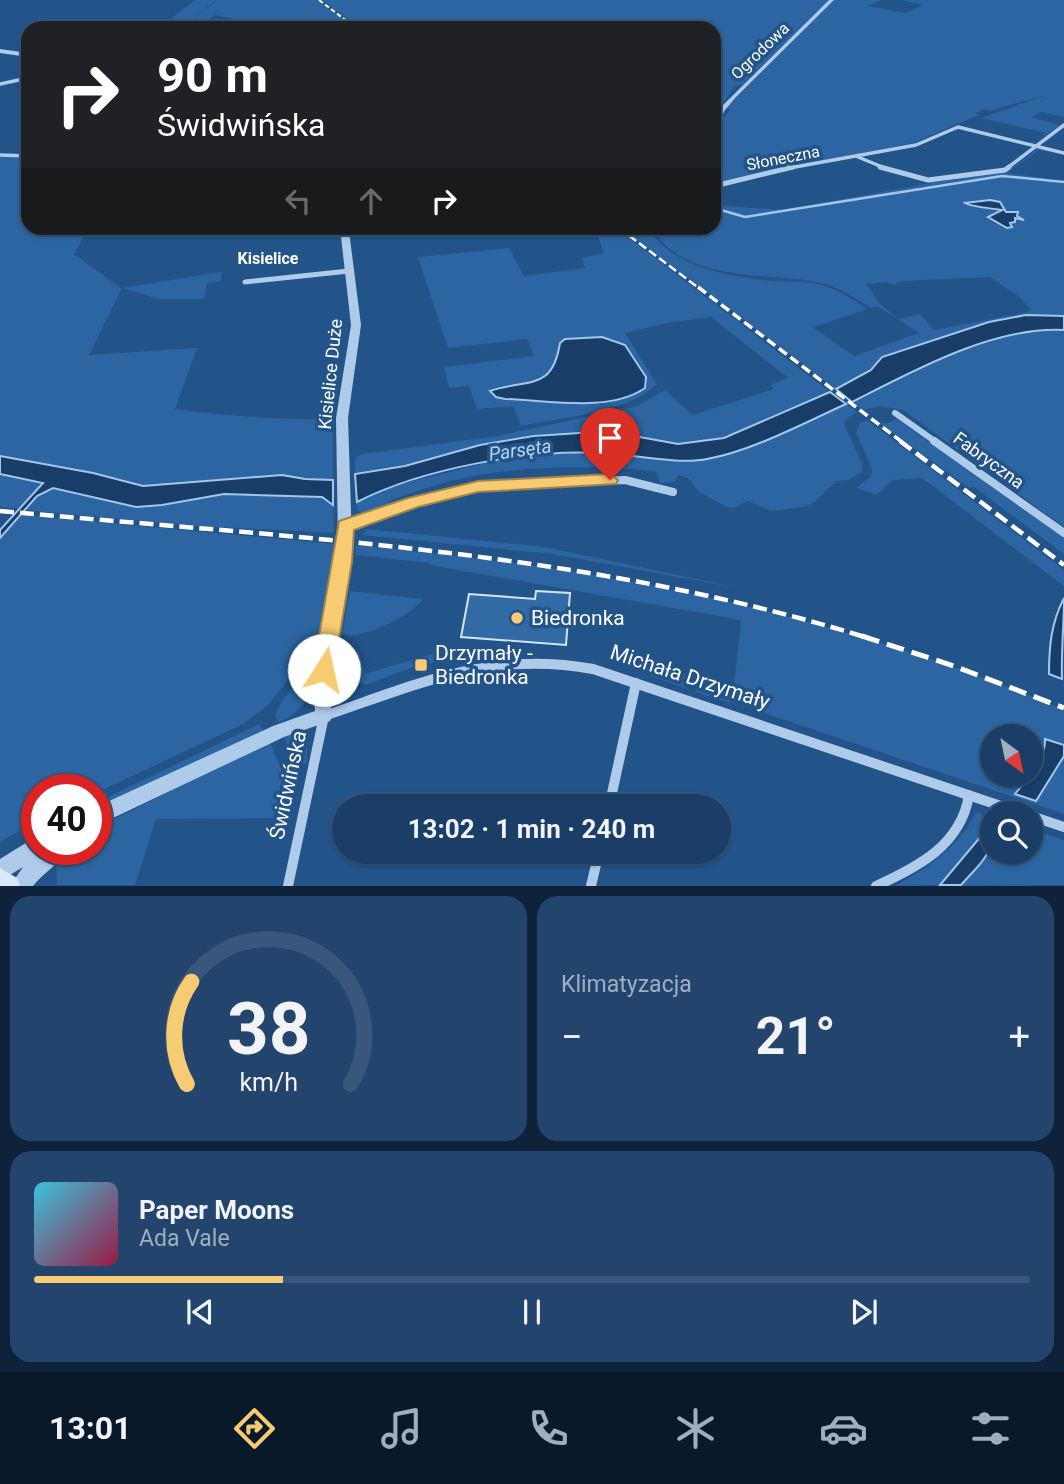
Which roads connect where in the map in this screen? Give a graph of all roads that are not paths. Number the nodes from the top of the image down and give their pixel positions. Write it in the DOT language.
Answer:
graph roads {
  1 [pos="832,0"];
  2 [pos="0,51"];
  3 [pos="21,54"];
  4 [pos="21,80"];
  5 [pos="0,84"];
  6 [pos="721,111"];
  7 [pos="1064,125"];
  8 [pos="1038,146"];
  9 [pos="1064,153"];
  10 [pos="0,155"];
  11 [pos="21,156"];
  12 [pos="858,157"];
  13 [pos="721,184"];
  14 [pos="345,235"];
  15 [pos="349,271"];
  16 [pos="246,282"];
  17 [pos="895,413"];
  18 [pos="673,492"];
  19 [pos="345,519"];
  20 [pos="1064,533"];
  21 [pos="636,683"];
  22 [pos="324,716"];
  23 [pos="612,794"];
  24 [pos="969,795"];
  25 [pos="987,801"];
  26 [pos="112,811"];
  27 [pos="1043,820"];
  28 [pos="1064,827"];
  29 [pos="21,856"];
  30 [pos="596,864"];
  31 [pos="37,865"];
  32 [pos="0,871"];
  33 [pos="0,879"];
  34 [pos="9,886"];
  35 [pos="20,886"];
  36 [pos="288,886"];
  37 [pos="591,886"];
  38 [pos="876,886"];
  1 -- 6 [label="street, Ogrodowa"];
  2 -- 3 [label="street"];
  4 -- 5 [label="street"];
  7 -- 8 [label="street"];
  8 -- 9 [label="street, Słoneczna"];
  8 -- 12 [label="street, Słoneczna"];
  8 -- 12 [label="street"];
  10 -- 11 [label="street"];
  12 -- 13 [label="street, Słoneczna"];
  14 -- 15 [label="street, Kisielice Duże"];
  15 -- 16 [label="street"];
  15 -- 19 [label="street, Kisielice Duże"];
  17 -- 20 [label="street, Fabryczna"];
  18 -- 19 [label="street"];
  19 -- 22 [label="street, Świdwińska"];
  21 -- 22 [label="street, Michała Drzymały"];
  21 -- 23 [label="street"];
  21 -- 24 [label="street, Michała Drzymały"];
  22 -- 26 [label="street, Michała Drzymały"];
  22 -- 36 [label="street, Świdwińska"];
  24 -- 25 [label="street, Michała Drzymały"];
  24 -- 38 [label="street"];
  27 -- 28 [label="street"];
  29 -- 32 [label="street"];
  30 -- 37 [label="street"];
  31 -- 35 [label="street"];
  33 -- 34 [label="main road"];
}
